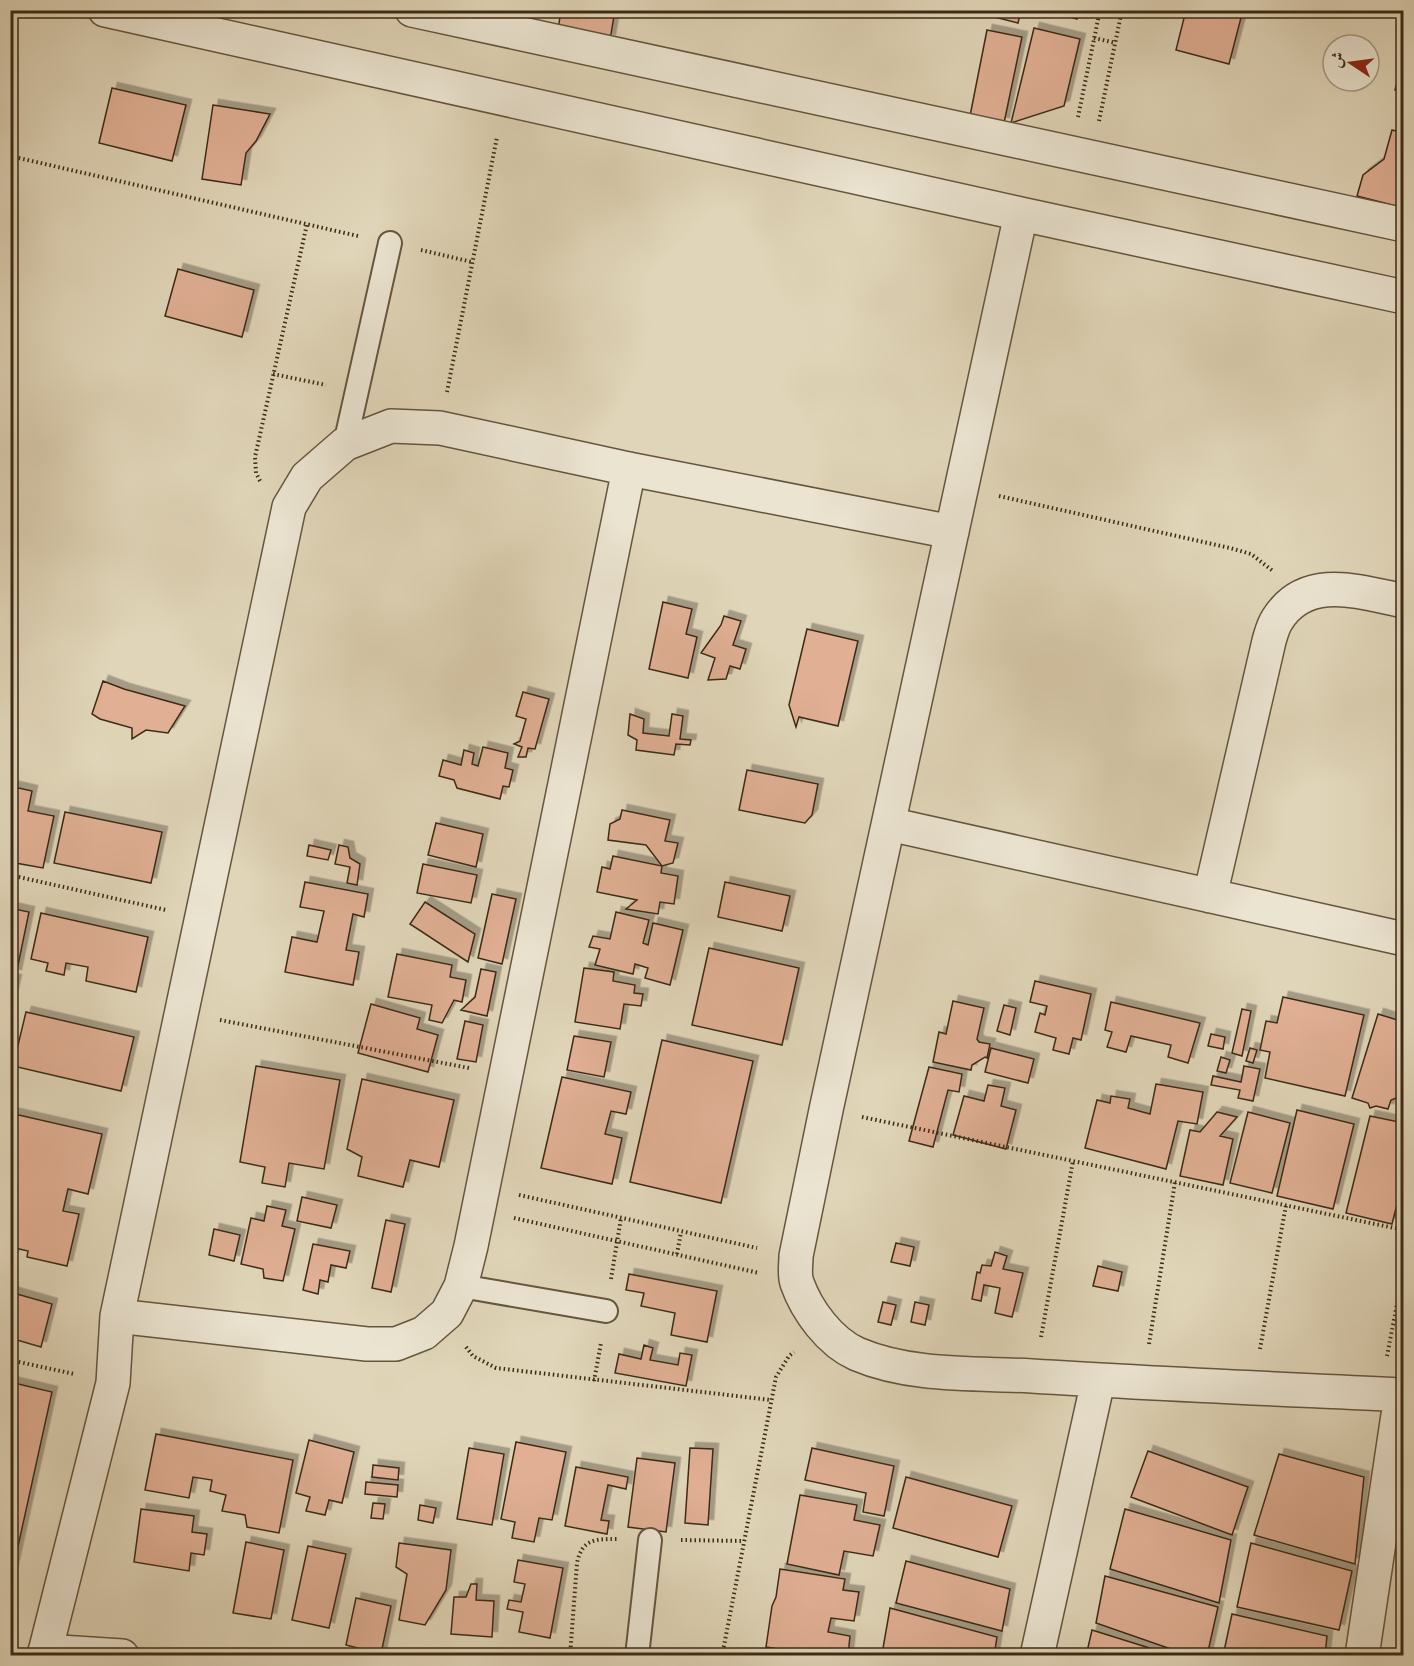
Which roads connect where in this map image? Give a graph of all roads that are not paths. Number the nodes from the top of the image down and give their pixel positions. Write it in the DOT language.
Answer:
graph roads {
  1 [pos="105,10"];
  2 [pos="412,10"];
  3 [pos="1021,214"];
  4 [pos="1404,225"];
  5 [pos="390,243"];
  6 [pos="1404,297"];
  7 [pos="345,444"];
  8 [pos="629,469"];
  9 [pos="952,532"];
  10 [pos="1404,601"];
  11 [pos="889,824"];
  12 [pos="1210,896"];
  13 [pos="1404,939"];
  14 [pos="454,1299"];
  15 [pos="606,1311"];
  16 [pos="117,1316"];
  17 [pos="1098,1381"];
  18 [pos="1395,1395"];
  19 [pos="650,1540"];
  20 [pos="45,1653"];
  21 [pos="122,1656"];
  22 [pos="637,1656"];
  23 [pos="1037,1656"];
  24 [pos="1362,1656"];
  1 -- 3 [label="street"];
  2 -- 4 [label="street"];
  3 -- 6 [label="street"];
  3 -- 9 [label="street"];
  5 -- 7 [label="lane"];
  7 -- 8 [label="street"];
  7 -- 16 [label="street"];
  8 -- 9 [label="street"];
  8 -- 14 [label="street"];
  9 -- 11 [label="street"];
  10 -- 12 [label="street"];
  11 -- 12 [label="street"];
  11 -- 17 [label="street"];
  12 -- 13 [label="street"];
  14 -- 15 [label="lane"];
  14 -- 16 [label="street"];
  16 -- 20 [label="street"];
  17 -- 18 [label="street"];
  17 -- 23 [label="street"];
  18 -- 24 [label="street"];
  19 -- 22 [label="lane"];
  20 -- 21 [label="street"];
}
